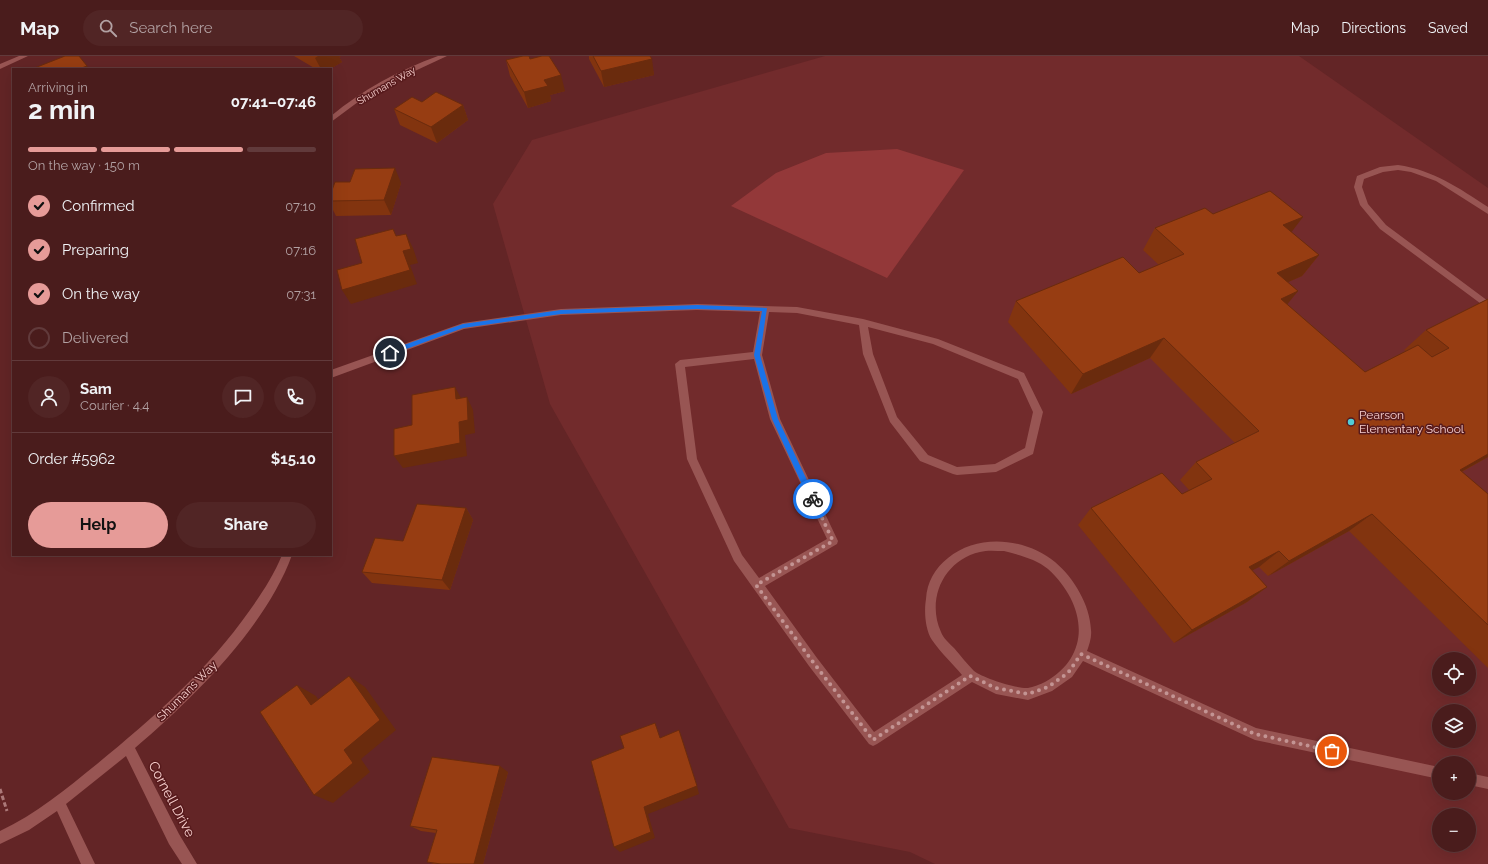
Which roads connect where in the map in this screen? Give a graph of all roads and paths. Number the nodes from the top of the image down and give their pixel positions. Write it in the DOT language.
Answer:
graph roads {
  1 [pos="25,56"];
  2 [pos="444,56"];
  3 [pos="0,67"];
  4 [pos="332,119"];
  5 [pos="1488,211"];
  6 [pos="1488,306"];
  7 [pos="765,309"];
  8 [pos="863,322"];
  9 [pos="757,355"];
  10 [pos="332,374"];
  11 [pos="287,556"];
  12 [pos="756,585"];
  13 [pos="1081,654"];
  14 [pos="970,676"];
  15 [pos="128,747"];
  16 [pos="1432,772"];
  17 [pos="1476,781"];
  18 [pos="1488,784"];
  19 [pos="59,802"];
  20 [pos="0,838"];
  21 [pos="88,864"];
  22 [pos="190,864"];
  1 -- 3 [label="street"];
  2 -- 4 [label="street, Shumans Way"];
  5 -- 6 [label="street"];
  7 -- 8 [label="street"];
  7 -- 9 [label="street"];
  7 -- 10 [label="street"];
  8 -- 8 [label="street"];
  9 -- 12 [label="street"];
  9 -- 12 [label="street"];
  11 -- 15 [label="street, Shumans Way"];
  12 -- 14 [label="street"];
  13 -- 14 [label="street"];
  13 -- 14 [label="street"];
  13 -- 16 [label="street"];
  15 -- 19 [label="street, Shumans Way"];
  15 -- 22 [label="street, Cornell Drive"];
  17 -- 18 [label="street"];
  19 -- 20 [label="street, Shumans Way"];
  19 -- 21 [label="street"];
}
